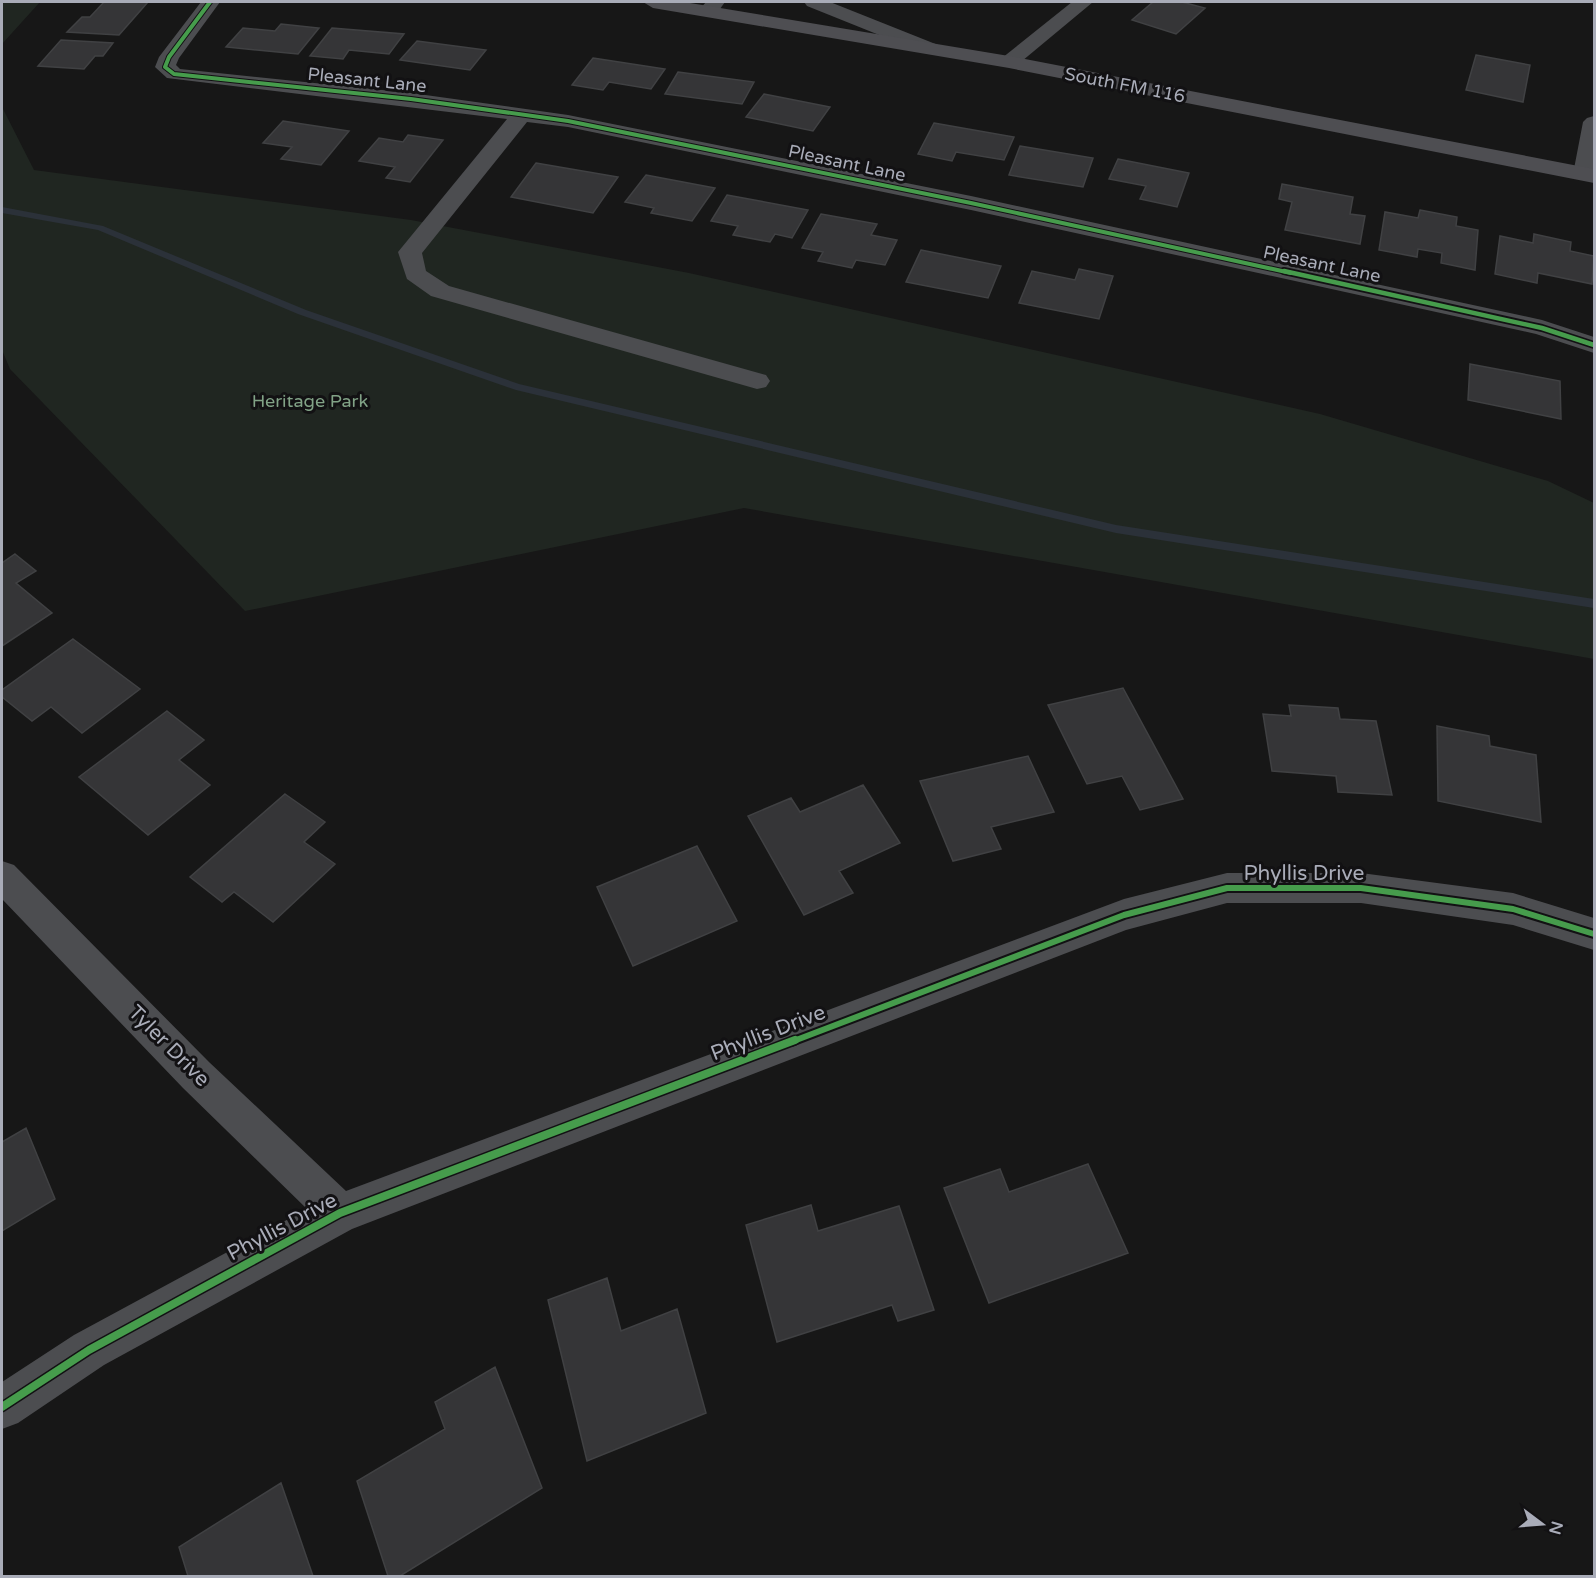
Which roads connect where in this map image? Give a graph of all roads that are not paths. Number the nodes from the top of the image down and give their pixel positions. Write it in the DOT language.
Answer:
graph roads {
  1 [pos="210,2"];
  2 [pos="653,2"];
  3 [pos="814,2"];
  4 [pos="1083,2"];
  5 [pos="713,5"];
  6 [pos="931,49"];
  7 [pos="1009,62"];
  8 [pos="523,113"];
  9 [pos="1594,122"];
  10 [pos="1589,175"];
  11 [pos="1594,345"];
  12 [pos="757,381"];
  13 [pos="2,876"];
  14 [pos="1594,934"];
  15 [pos="340,1213"];
  16 [pos="2,1407"];
  1 -- 8 [label="street, Pleasant Lane"];
  2 -- 5 [label="main road, South FM 116"];
  3 -- 6 [label="street"];
  4 -- 7 [label="street"];
  5 -- 6 [label="main road, South FM 116"];
  6 -- 7 [label="main road, South FM 116"];
  7 -- 10 [label="main road, South FM 116"];
  8 -- 11 [label="street, Pleasant Lane"];
  8 -- 12 [label="street"];
  9 -- 10 [label="street"];
  13 -- 15 [label="street, Tyler Drive"];
  14 -- 15 [label="street, Phyllis Drive"];
  15 -- 16 [label="street, Phyllis Drive"];
}
